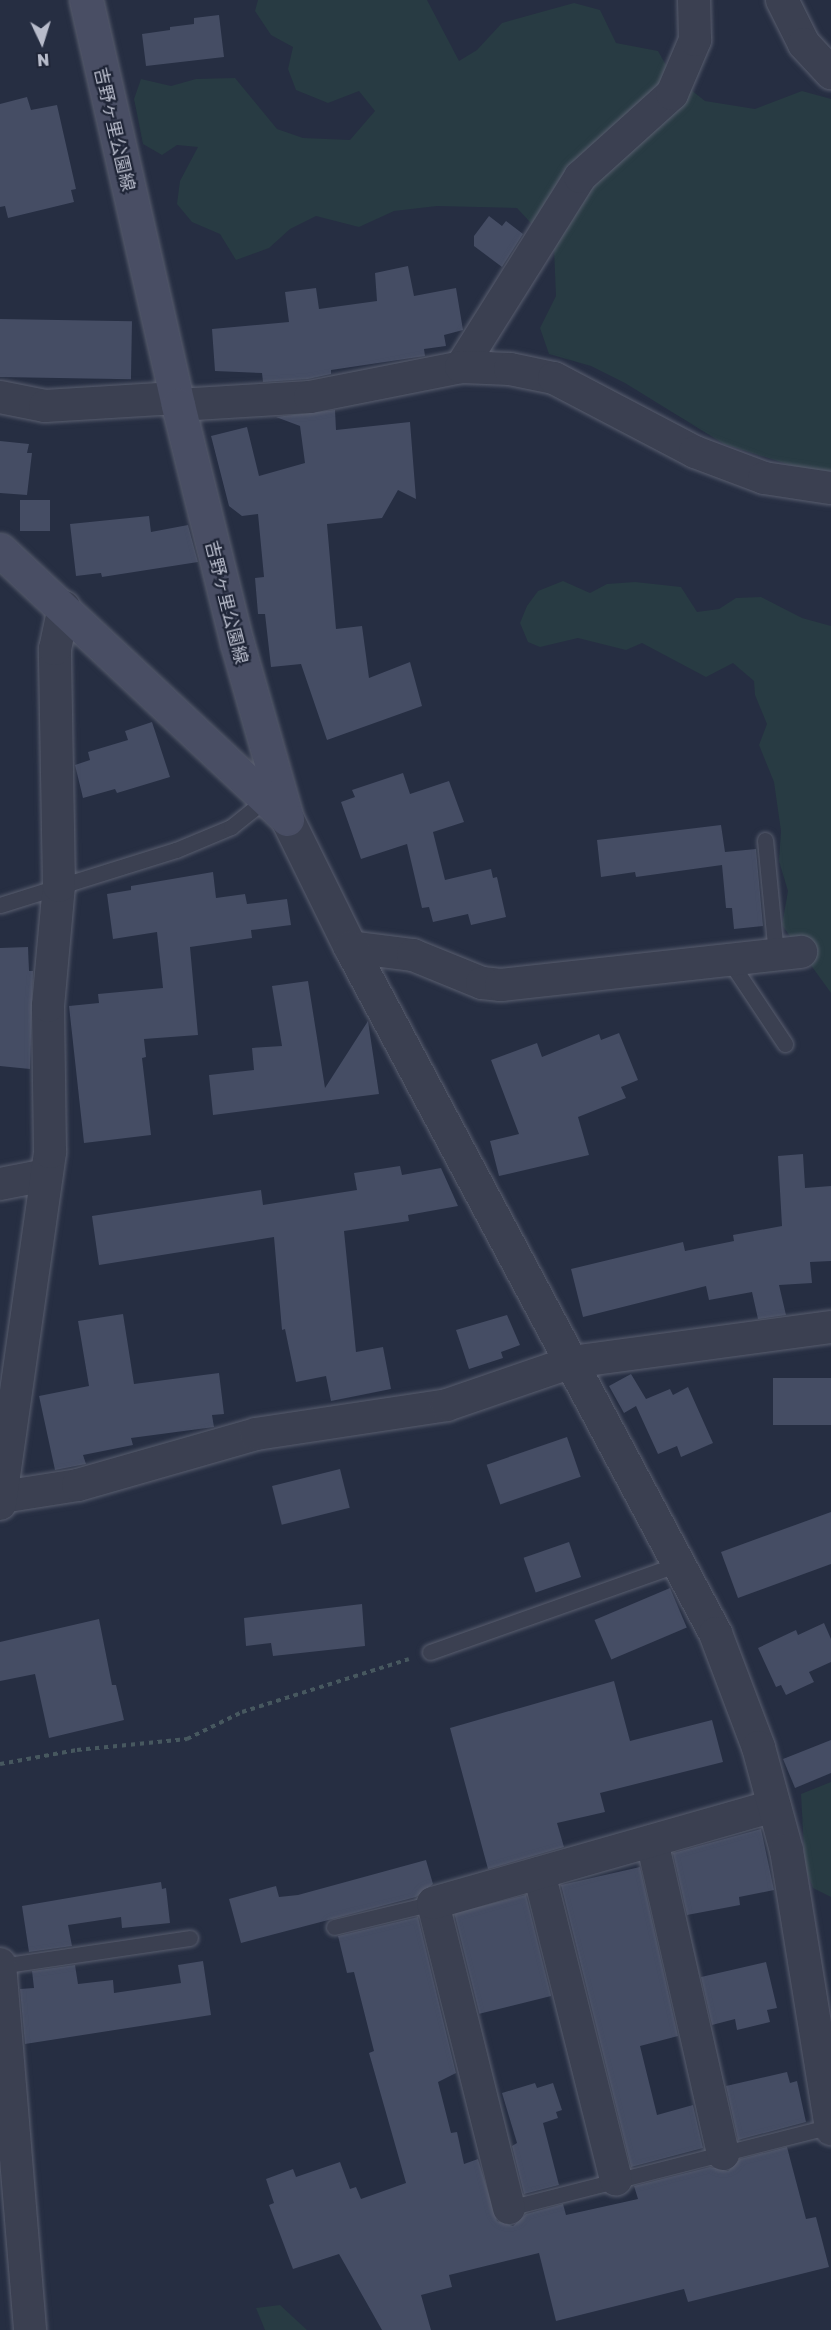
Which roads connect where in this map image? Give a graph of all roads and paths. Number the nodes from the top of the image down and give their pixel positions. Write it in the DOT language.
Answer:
graph roads {
  1 [pos="86,0"];
  2 [pos="694,0"];
  3 [pos="782,0"];
  4 [pos="831,74"];
  5 [pos="461,367"];
  6 [pos="0,397"];
  7 [pos="177,402"];
  8 [pos="831,488"];
  9 [pos="0,550"];
  10 [pos="64,607"];
  11 [pos="276,809"];
  12 [pos="765,840"];
  13 [pos="59,886"];
  14 [pos="0,905"];
  15 [pos="350,947"];
  16 [pos="788,953"];
  17 [pos="729,960"];
  18 [pos="784,1044"];
  19 [pos="46,1175"];
  20 [pos="0,1184"];
  21 [pos="831,1328"];
  22 [pos="572,1362"];
  23 [pos="1,1500"];
  24 [pos="679,1564"];
  25 [pos="430,1652"];
  26 [pos="0,1764"];
  27 [pos="774,1806"];
  28 [pos="652,1841"];
  29 [pos="540,1873"];
  30 [pos="433,1903"];
  31 [pos="334,1928"];
  32 [pos="190,1938"];
  33 [pos="0,1965"];
  34 [pos="831,2127"];
  35 [pos="723,2154"];
  36 [pos="616,2179"];
  37 [pos="509,2208"];
  38 [pos="30,2330"];
  1 -- 7 [label="main road, 吉野ヶ里公園線"];
  2 -- 5 [label="street"];
  3 -- 4 [label="street"];
  5 -- 7 [label="street"];
  5 -- 8 [label="street"];
  6 -- 7 [label="street"];
  7 -- 11 [label="main road, 吉野ヶ里公園線"];
  9 -- 10 [label="main road"];
  10 -- 11 [label="main road"];
  10 -- 13 [label="street"];
  11 -- 13 [label="lane"];
  11 -- 15 [label="street"];
  12 -- 16 [label="lane"];
  13 -- 14 [label="lane"];
  13 -- 19 [label="street"];
  15 -- 17 [label="street"];
  15 -- 22 [label="street"];
  16 -- 17 [label="street"];
  17 -- 18 [label="lane"];
  19 -- 20 [label="street"];
  19 -- 23 [label="street"];
  21 -- 22 [label="street"];
  22 -- 23 [label="street"];
  22 -- 24 [label="street"];
  24 -- 25 [label="lane"];
  24 -- 27 [label="street"];
  25 -- 26 [label="path"];
  27 -- 28 [label="street"];
  27 -- 34 [label="street"];
  28 -- 29 [label="street"];
  28 -- 35 [label="street"];
  29 -- 30 [label="street"];
  29 -- 36 [label="street"];
  30 -- 31 [label="lane"];
  30 -- 37 [label="street"];
  32 -- 33 [label="lane"];
  33 -- 38 [label="street"];
  34 -- 35 [label="lane"];
  35 -- 36 [label="lane"];
  36 -- 37 [label="lane"];
}
